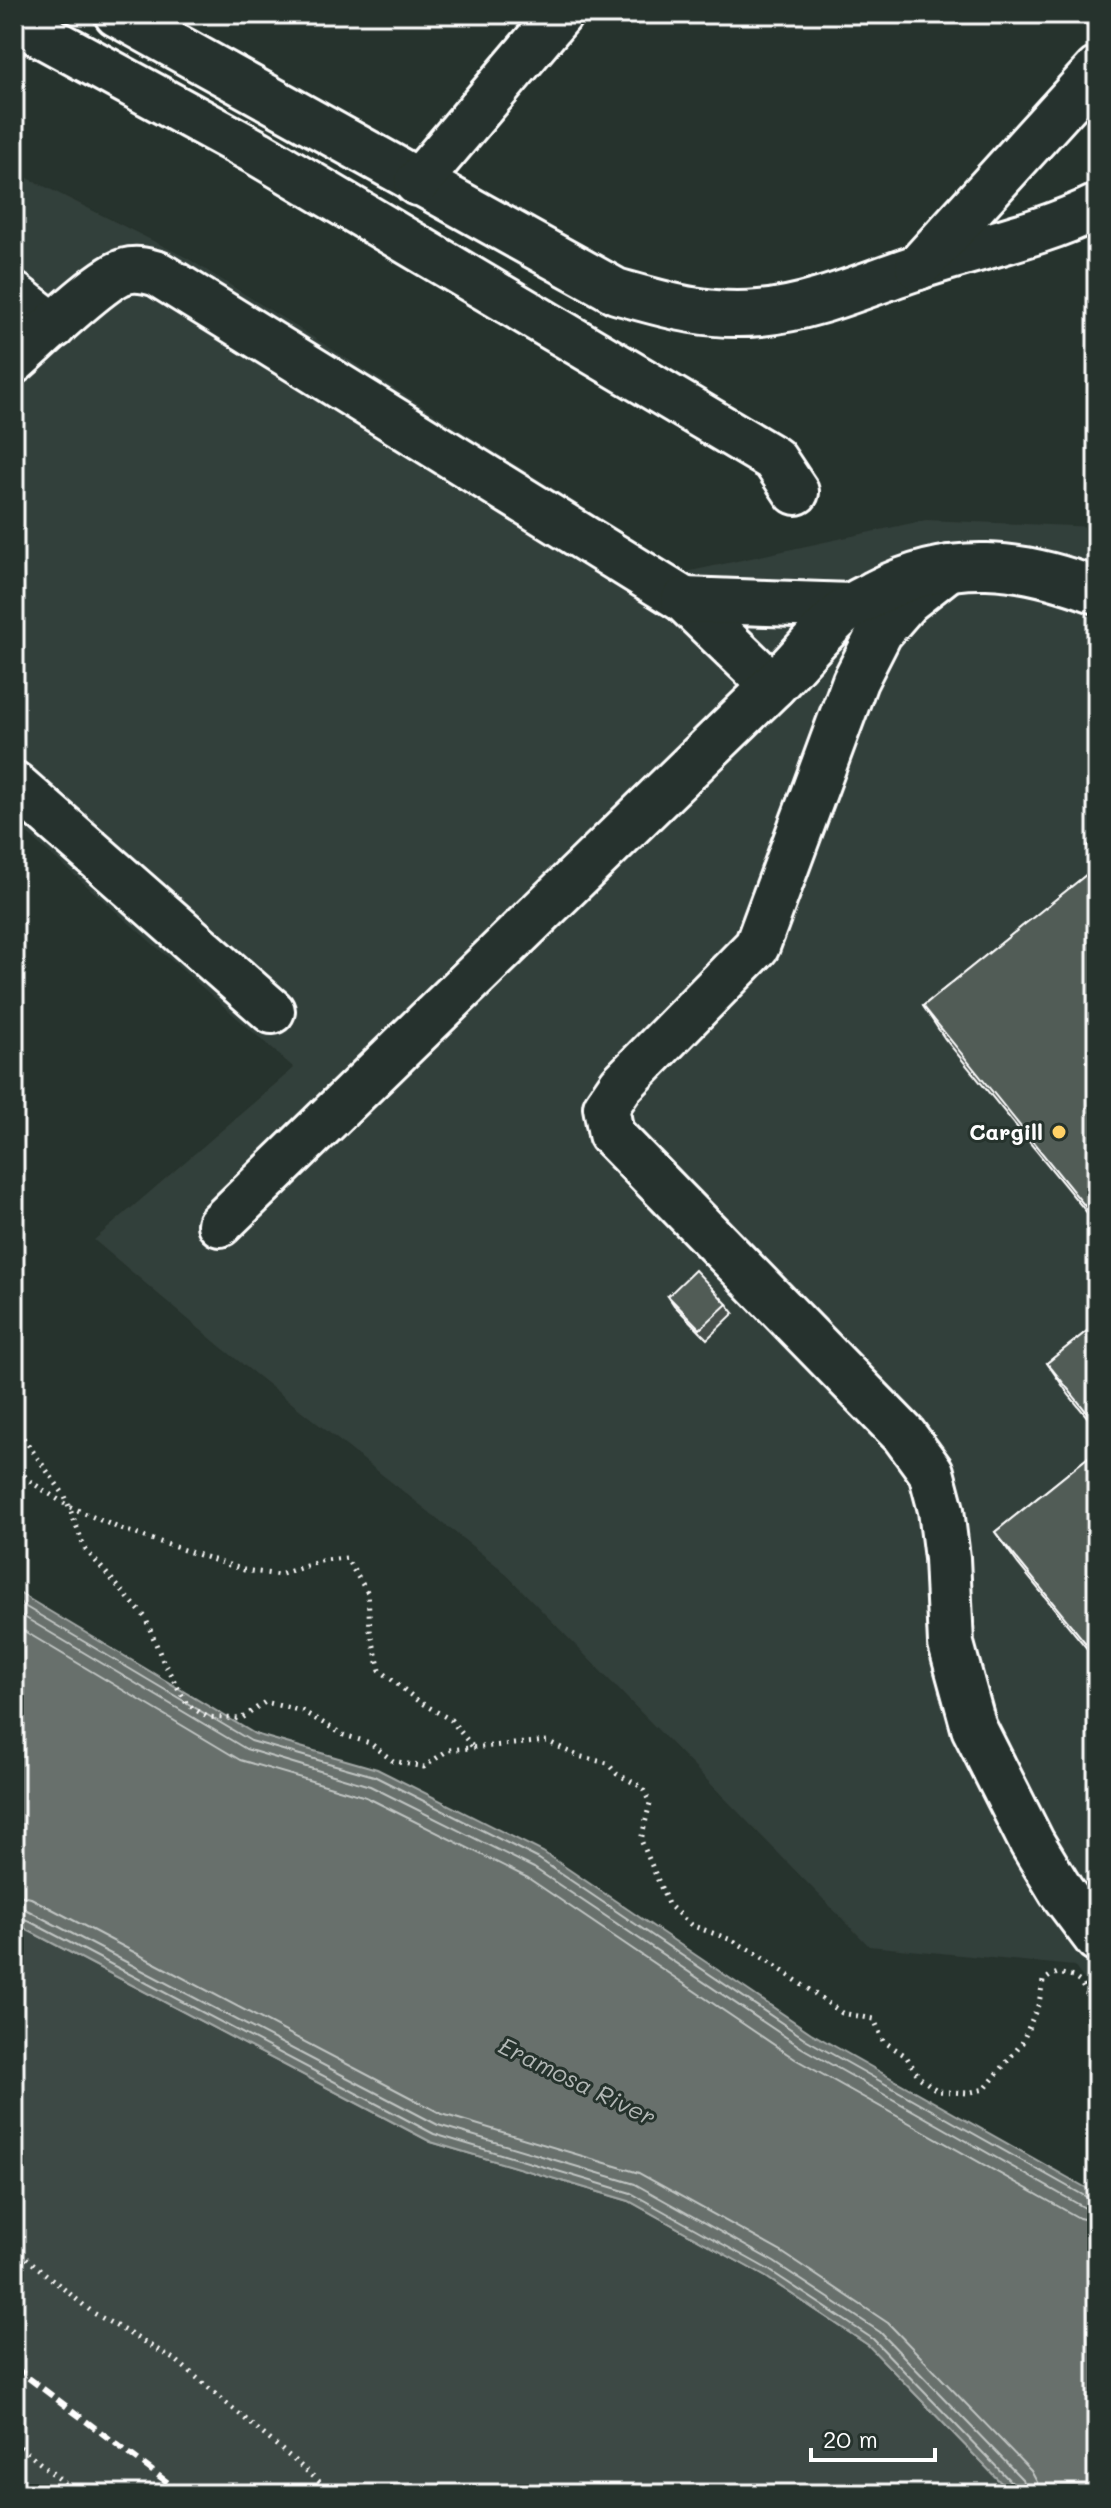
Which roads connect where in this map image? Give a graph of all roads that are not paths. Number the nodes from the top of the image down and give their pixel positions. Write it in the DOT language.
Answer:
graph roads {
  1 [pos="117,14"];
  2 [pos="560,14"];
  3 [pos="14,20"];
  4 [pos="1097,70"];
  5 [pos="417,183"];
  6 [pos="1097,207"];
  7 [pos="918,267"];
  8 [pos="14,295"];
  9 [pos="54,326"];
  10 [pos="14,361"];
  11 [pos="796,492"];
  12 [pos="949,568"];
  13 [pos="1097,591"];
  14 [pos="684,600"];
  15 [pos="851,606"];
  16 [pos="773,686"];
  17 [pos="14,784"];
  18 [pos="272,1011"];
  19 [pos="220,1224"];
  20 [pos="1097,1939"];
  1 -- 5 [label="lane"];
  2 -- 5 [label="lane"];
  3 -- 11 [label="lane"];
  4 -- 7 [label="lane"];
  5 -- 7 [label="lane"];
  6 -- 7 [label="lane"];
  8 -- 9 [label="lane"];
  9 -- 10 [label="lane"];
  9 -- 14 [label="lane"];
  12 -- 13 [label="lane"];
  12 -- 15 [label="lane"];
  12 -- 20 [label="lane"];
  14 -- 15 [label="lane"];
  14 -- 16 [label="lane"];
  15 -- 16 [label="lane"];
  16 -- 19 [label="lane"];
  17 -- 18 [label="lane"];
}
